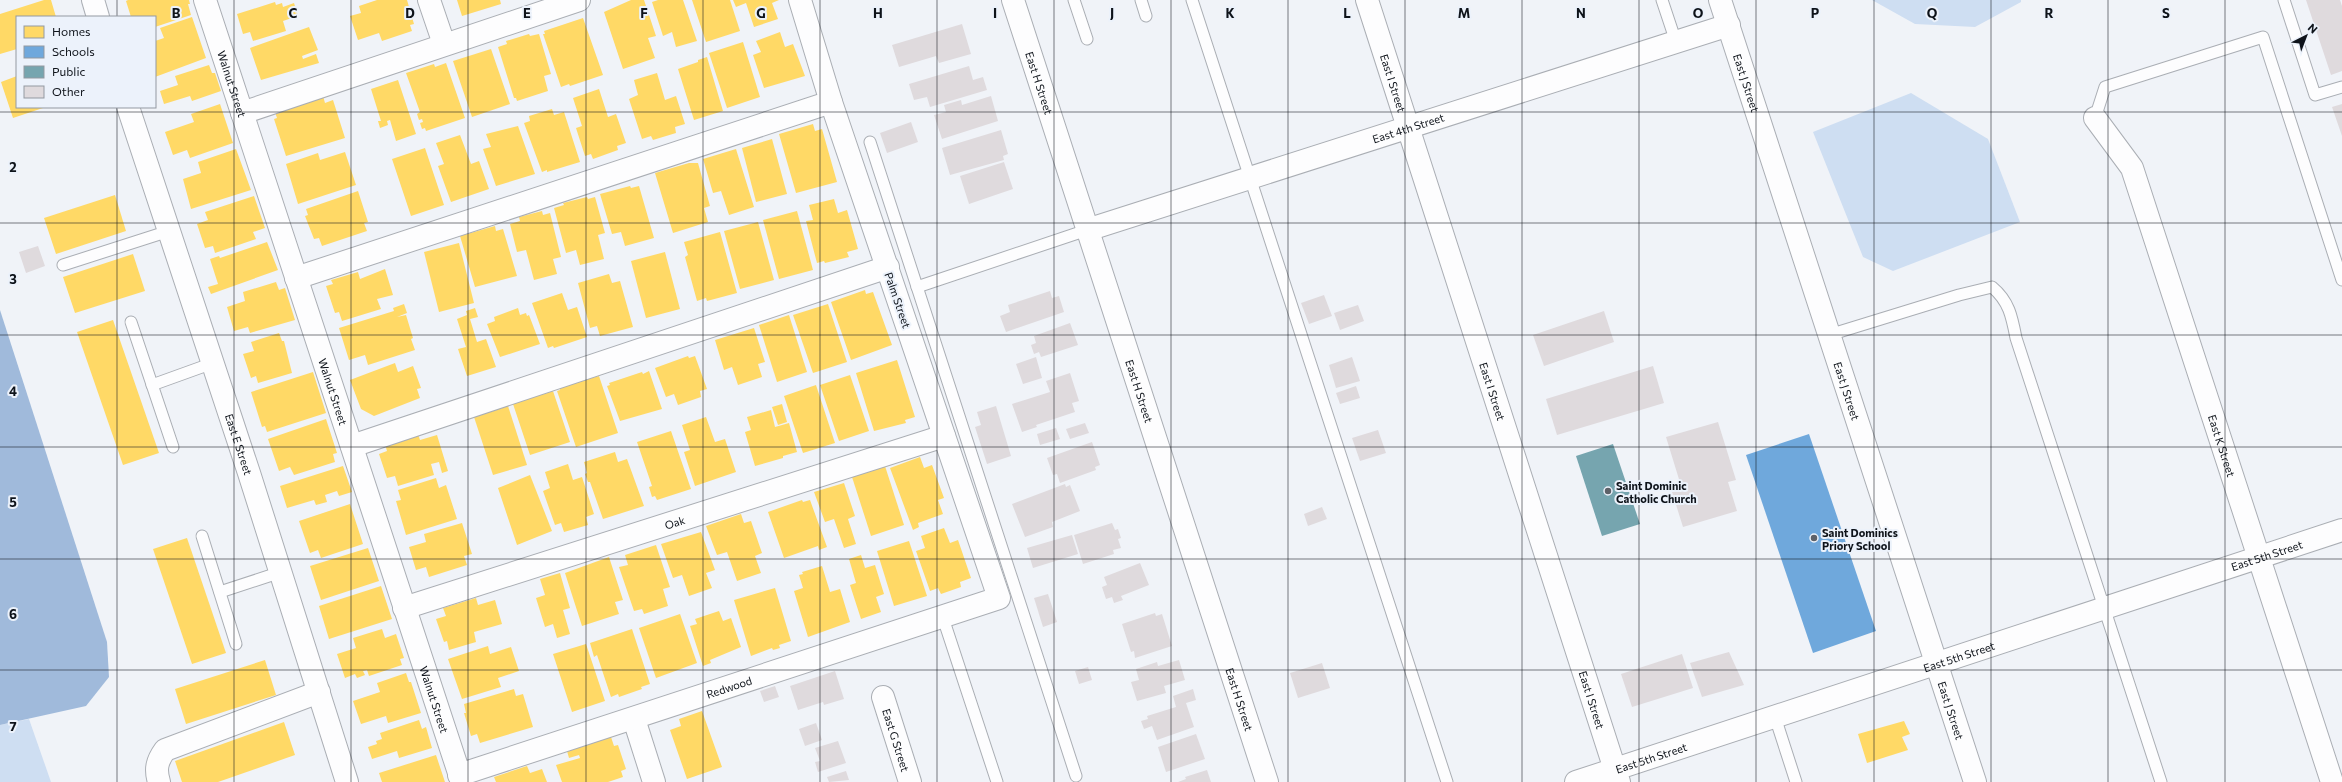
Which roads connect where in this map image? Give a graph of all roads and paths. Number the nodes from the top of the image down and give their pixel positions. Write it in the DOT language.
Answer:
graph roads {
  1 [pos="93,0"];
  2 [pos="205,0"];
  3 [pos="430,0"];
  4 [pos="579,0"];
  5 [pos="800,0"];
  6 [pos="1013,0"];
  7 [pos="1074,0"];
  8 [pos="1141,0"];
  9 [pos="1192,0"];
  10 [pos="1367,0"];
  11 [pos="1662,0"];
  12 [pos="1720,0"];
  13 [pos="2284,0"];
  14 [pos="98,16"];
  15 [pos="1146,16"];
  16 [pos="1729,25"];
  17 [pos="1087,40"];
  18 [pos="1676,42"];
  19 [pos="444,44"];
  20 [pos="2342,86"];
  21 [pos="831,102"];
  22 [pos="128,108"];
  23 [pos="242,113"];
  24 [pos="2095,118"];
  25 [pos="1408,127"];
  26 [pos="870,142"];
  27 [pos="1250,178"];
  28 [pos="1087,230"];
  29 [pos="169,231"];
  30 [pos="63,265"];
  31 [pos="888,267"];
  32 [pos="296,278"];
  33 [pos="2342,280"];
  34 [pos="917,286"];
  35 [pos="131,322"];
  36 [pos="1829,335"];
  37 [pos="213,363"];
  38 [pos="152,385"];
  39 [pos="944,436"];
  40 [pos="352,446"];
  41 [pos="173,447"];
  42 [pos="2342,530"];
  43 [pos="202,536"];
  44 [pos="2259,557"];
  45 [pos="281,572"];
  46 [pos="220,592"];
  47 [pos="1000,598"];
  48 [pos="404,608"];
  49 [pos="2103,609"];
  50 [pos="943,618"];
  51 [pos="236,644"];
  52 [pos="1937,664"];
  53 [pos="319,692"];
  54 [pos="883,697"];
  55 [pos="1775,717"];
  56 [pos="634,719"];
  57 [pos="1076,776"];
  58 [pos="1617,776"];
  59 [pos="460,778"];
  60 [pos="159,782"];
  61 [pos="347,782"];
  62 [pos="654,782"];
  63 [pos="910,782"];
  64 [pos="997,782"];
  65 [pos="1266,782"];
  66 [pos="1447,782"];
  67 [pos="1576,782"];
  68 [pos="1796,782"];
  69 [pos="1975,782"];
  70 [pos="2161,782"];
  71 [pos="2332,782"];
  1 -- 14 [label="street"];
  2 -- 23 [label="street, Walnut Street"];
  3 -- 19 [label="street"];
  4 -- 19 [label="street"];
  5 -- 21 [label="street, Palm Street"];
  6 -- 28 [label="street, East H Street"];
  7 -- 17 [label="lane"];
  8 -- 15 [label="lane"];
  9 -- 27 [label="lane"];
  10 -- 25 [label="street, East I Street"];
  11 -- 18 [label="lane"];
  12 -- 16 [label="street, East J Street"];
  13 -- 20 [label="lane"];
  16 -- 18 [label="street, East 4th Street"];
  16 -- 36 [label="street, East J Street"];
  18 -- 25 [label="street, East 4th Street"];
  19 -- 23 [label="street"];
  21 -- 31 [label="street, Palm Street"];
  21 -- 32 [label="street"];
  22 -- 29 [label="street, East E Street"];
  23 -- 32 [label="street, Walnut Street"];
  24 -- 33 [label="lane"];
  24 -- 44 [label="street, East K Street"];
  25 -- 27 [label="street, East 4th Street"];
  25 -- 58 [label="street, East I Street"];
  26 -- 34 [label="lane"];
  27 -- 28 [label="street, East 4th Street"];
  27 -- 66 [label="lane"];
  28 -- 34 [label="lane"];
  28 -- 65 [label="street, East H Street"];
  29 -- 30 [label="lane"];
  29 -- 37 [label="street, East E Street"];
  31 -- 39 [label="street, Palm Street"];
  31 -- 40 [label="street"];
  32 -- 40 [label="street, Walnut Street"];
  34 -- 57 [label="lane"];
  35 -- 38 [label="lane"];
  36 -- 49 [label="lane"];
  36 -- 52 [label="street, East J Street"];
  37 -- 38 [label="lane"];
  37 -- 45 [label="street, East E Street"];
  38 -- 41 [label="lane"];
  39 -- 47 [label="street, Palm Street"];
  39 -- 48 [label="street, Oak"];
  40 -- 48 [label="street, Walnut Street"];
  42 -- 44 [label="street, East 5th Street"];
  43 -- 46 [label="lane"];
  44 -- 49 [label="street, East 5th Street"];
  44 -- 71 [label="street, East K Street"];
  45 -- 46 [label="lane"];
  45 -- 53 [label="street, East E Street"];
  46 -- 51 [label="lane"];
  47 -- 50 [label="street, Redwood"];
  48 -- 59 [label="street, Walnut Street"];
  49 -- 52 [label="street, East 5th Street"];
  49 -- 70 [label="lane"];
  50 -- 56 [label="street, Redwood"];
  50 -- 64 [label="lane"];
  52 -- 55 [label="street, East 5th Street"];
  52 -- 69 [label="street, East J Street"];
  53 -- 60 [label="street"];
  53 -- 61 [label="street, East E Street"];
  54 -- 63 [label="street, East G Street"];
  55 -- 58 [label="street, East 5th Street"];
  55 -- 68 [label="lane"];
  56 -- 59 [label="street, Redwood"];
  56 -- 62 [label="street"];
  58 -- 67 [label="street, East 5th Street"];
}
